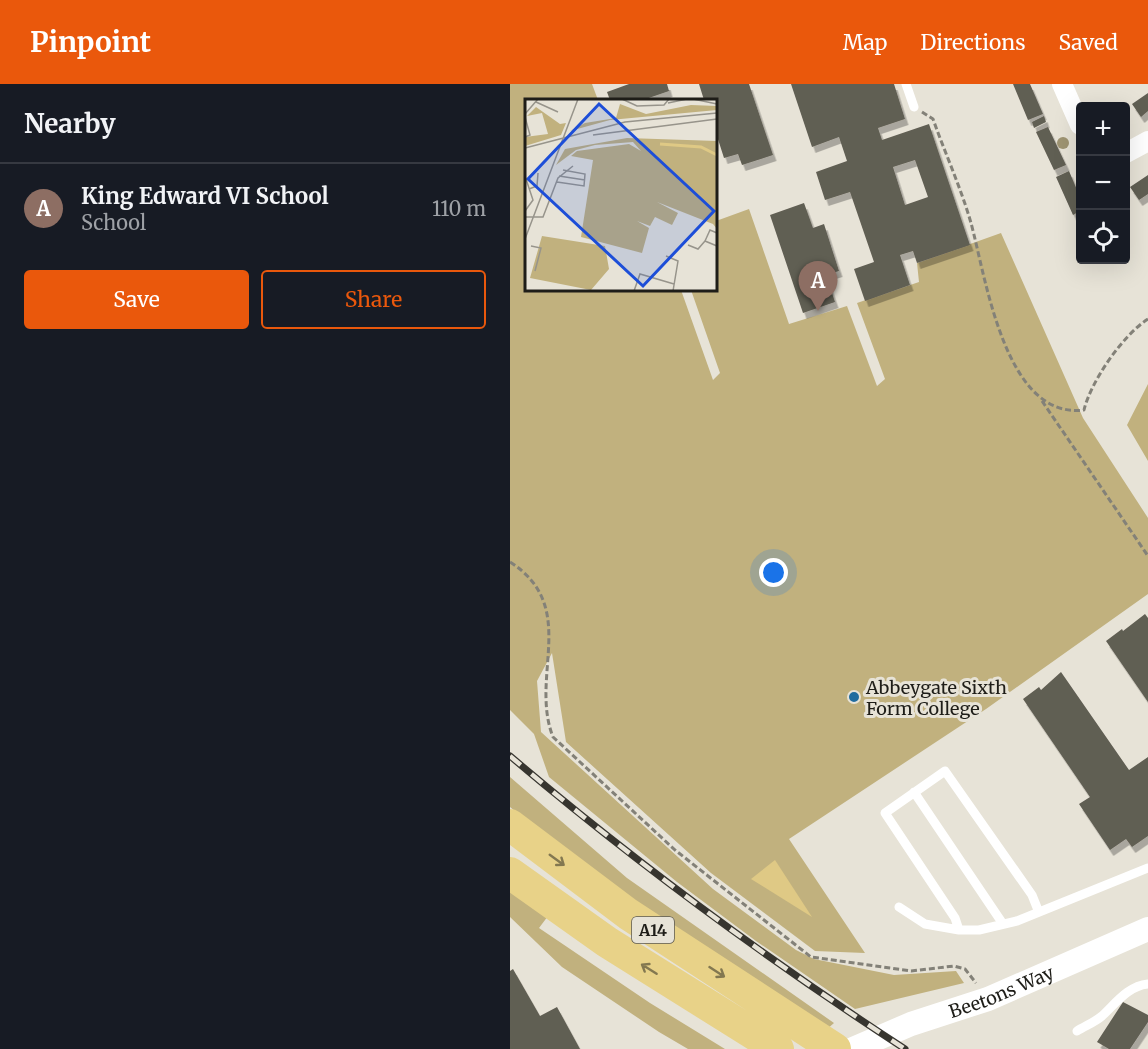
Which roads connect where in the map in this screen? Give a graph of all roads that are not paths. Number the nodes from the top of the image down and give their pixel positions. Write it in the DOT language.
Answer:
graph roads {
  1 [pos="906,84"];
  2 [pos="1062,84"];
  3 [pos="914,107"];
  4 [pos="1076,116"];
  5 [pos="1148,141"];
  6 [pos="1130,150"];
  7 [pos="914,792"];
  8 [pos="510,825"];
  9 [pos="1148,868"];
  10 [pos="510,873"];
  11 [pos="899,907"];
  12 [pos="1038,910"];
  13 [pos="1004,924"];
  14 [pos="1148,929"];
  15 [pos="959,930"];
  16 [pos="1148,984"];
  17 [pos="1077,1031"];
  18 [pos="774,1046"];
  19 [pos="835,1049"];
  20 [pos="853,1049"];
  1 -- 3 [label="lane"];
  2 -- 4 [label="street"];
  5 -- 6 [label="street"];
  7 -- 12 [label="lane"];
  7 -- 13 [label="lane"];
  7 -- 15 [label="lane"];
  8 -- 19 [label="highway, A14, one-way"];
  9 -- 12 [label="lane"];
  18 -- 10 [label="highway, A14, one-way"];
  11 -- 15 [label="lane"];
  12 -- 13 [label="lane"];
  13 -- 15 [label="lane"];
  14 -- 20 [label="street, Beetons Way"];
  16 -- 17 [label="lane"];
}
